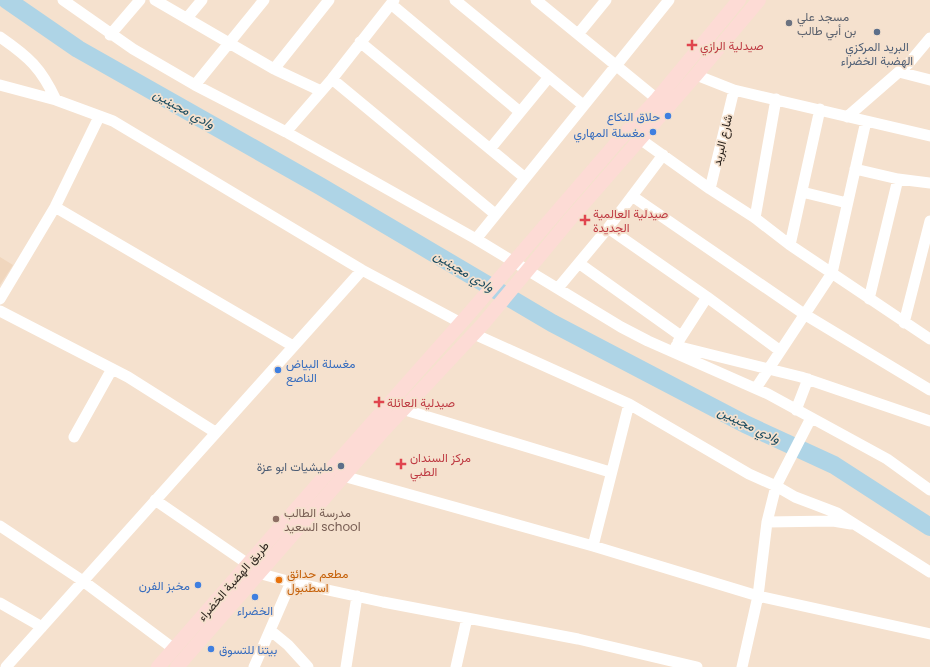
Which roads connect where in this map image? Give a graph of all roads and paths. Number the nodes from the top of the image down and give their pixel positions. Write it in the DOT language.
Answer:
graph roads {
  1 [pos="140,0"];
  2 [pos="155,0"];
  3 [pos="202,0"];
  4 [pos="264,0"];
  5 [pos="329,0"];
  6 [pos="455,0"];
  7 [pos="606,0"];
  8 [pos="669,0"];
  9 [pos="739,0"];
  10 [pos="759,0"];
  11 [pos="540,1"];
  12 [pos="68,2"];
  13 [pos="392,2"];
  14 [pos="187,18"];
  15 [pos="579,33"];
  16 [pos="110,35"];
  17 [pos="0,37"];
  18 [pos="930,38"];
  19 [pos="229,42"];
  20 [pos="360,42"];
  21 [pos="616,64"];
  22 [pos="274,69"];
  23 [pos="900,72"];
  24 [pos="696,75"];
  25 [pos="549,77"];
  26 [pos="332,79"];
  27 [pos="930,80"];
  28 [pos="0,85"];
  29 [pos="195,85"];
  30 [pos="734,90"];
  31 [pos="321,91"];
  32 [pos="657,99"];
  33 [pos="776,99"];
  34 [pos="56,100"];
  35 [pos="583,105"];
  36 [pos="820,109"];
  37 [pos="520,112"];
  38 [pos="99,116"];
  39 [pos="847,117"];
  40 [pos="866,121"];
  41 [pos="286,132"];
  42 [pos="930,136"];
  43 [pos="640,139"];
  44 [pos="490,149"];
  45 [pos="663,155"];
  46 [pos="855,169"];
  47 [pos="524,177"];
  48 [pos="898,179"];
  49 [pos="930,183"];
  50 [pos="710,189"];
  51 [pos="802,192"];
  52 [pos="632,196"];
  53 [pos="848,203"];
  54 [pos="55,208"];
  55 [pos="495,214"];
  56 [pos="755,218"];
  57 [pos="930,221"];
  58 [pos="608,228"];
  59 [pos="476,239"];
  60 [pos="790,245"];
  61 [pos="513,264"];
  62 [pos="580,264"];
  63 [pos="362,270"];
  64 [pos="525,273"];
  65 [pos="832,273"];
  66 [pos="558,288"];
  67 [pos="707,297"];
  68 [pos="0,299"];
  69 [pos="869,299"];
  70 [pos="0,311"];
  71 [pos="804,314"];
  72 [pos="464,320"];
  73 [pos="904,323"];
  74 [pos="479,329"];
  75 [pos="681,336"];
  76 [pos="930,339"];
  77 [pos="293,346"];
  78 [pos="673,348"];
  79 [pos="779,350"];
  80 [pos="112,368"];
  81 [pos="768,368"];
  82 [pos="808,379"];
  83 [pos="756,388"];
  84 [pos="930,390"];
  85 [pos="629,404"];
  86 [pos="402,409"];
  87 [pos="796,410"];
  88 [pos="811,418"];
  89 [pos="930,421"];
  90 [pos="378,427"];
  91 [pos="216,432"];
  92 [pos="74,438"];
  93 [pos="610,472"];
  94 [pos="343,476"];
  95 [pos="776,486"];
  96 [pos="930,488"];
  97 [pos="155,500"];
  98 [pos="767,522"];
  99 [pos="856,525"];
  100 [pos="0,526"];
  101 [pos="593,546"];
  102 [pos="253,569"];
  103 [pos="930,572"];
  104 [pos="82,581"];
  105 [pos="291,582"];
  106 [pos="357,596"];
  107 [pos="758,596"];
  108 [pos="0,603"];
  109 [pos="467,618"];
  110 [pos="42,627"];
  111 [pos="271,631"];
  112 [pos="930,634"];
  113 [pos="174,649"];
  114 [pos="6,667"];
  115 [pos="158,667"];
  116 [pos="177,667"];
  117 [pos="254,667"];
  118 [pos="308,667"];
  119 [pos="346,667"];
  120 [pos="456,667"];
  121 [pos="697,667"];
  122 [pos="742,667"];
  1 -- 16 [label="street"];
  2 -- 14 [label="street"];
  3 -- 14 [label="street"];
  4 -- 19 [label="street"];
  5 -- 22 [label="street"];
  6 -- 25 [label="street"];
  7 -- 15 [label="street"];
  8 -- 21 [label="street"];
  9 -- 32 [label="main road, طريق الهضبة الخضراء"];
  10 -- 24 [label="main road, طريق الهضبة الخضراء"];
  11 -- 15 [label="street"];
  12 -- 16 [label="street"];
  13 -- 20 [label="street"];
  13 -- 37 [label="street"];
  14 -- 19 [label="street"];
  15 -- 21 [label="street"];
  16 -- 29 [label="street"];
  17 -- 34 [label="street"];
  18 -- 23 [label="street"];
  19 -- 22 [label="street"];
  19 -- 29 [label="street"];
  20 -- 26 [label="street"];
  20 -- 44 [label="street"];
  21 -- 32 [label="street"];
  21 -- 35 [label="street"];
  22 -- 31 [label="street"];
  23 -- 27 [label="street"];
  23 -- 39 [label="street"];
  24 -- 30 [label="street"];
  24 -- 43 [label="main road, طريق الهضبة الخضراء"];
  25 -- 35 [label="street"];
  25 -- 37 [label="street"];
  26 -- 31 [label="street"];
  26 -- 55 [label="street"];
  28 -- 34 [label="street"];
  29 -- 41 [label="street"];
  30 -- 33 [label="street"];
  30 -- 50 [label="street, شارع البريد"];
  31 -- 41 [label="street"];
  32 -- 61 [label="main road, طريق الهضبة الخضراء"];
  33 -- 36 [label="street"];
  33 -- 56 [label="street"];
  34 -- 38 [label="street"];
  35 -- 47 [label="street"];
  36 -- 39 [label="street"];
  36 -- 51 [label="street"];
  37 -- 44 [label="street"];
  38 -- 54 [label="street"];
  38 -- 63 [label="street"];
  39 -- 40 [label="street"];
  40 -- 42 [label="street"];
  40 -- 46 [label="street"];
  41 -- 59 [label="street"];
  43 -- 45 [label="street"];
  43 -- 64 [label="main road, طريق الهضبة الخضراء"];
  44 -- 47 [label="street"];
  45 -- 50 [label="street"];
  45 -- 52 [label="street"];
  46 -- 48 [label="street"];
  46 -- 53 [label="street"];
  47 -- 55 [label="street"];
  48 -- 49 [label="street"];
  48 -- 69 [label="street"];
  50 -- 56 [label="street"];
  51 -- 53 [label="street"];
  51 -- 60 [label="street"];
  52 -- 58 [label="street"];
  52 -- 71 [label="street"];
  53 -- 65 [label="street"];
  54 -- 68 [label="street"];
  54 -- 77 [label="street"];
  55 -- 59 [label="street"];
  56 -- 60 [label="street"];
  57 -- 73 [label="street"];
  58 -- 62 [label="street"];
  58 -- 67 [label="street"];
  59 -- 61 [label="street"];
  60 -- 65 [label="street"];
  61 -- 64 [label="street"];
  61 -- 72 [label="main road, طريق الهضبة الخضراء"];
  62 -- 66 [label="street"];
  62 -- 75 [label="street"];
  63 -- 72 [label="street"];
  63 -- 77 [label="street"];
  64 -- 66 [label="street"];
  64 -- 74 [label="main road, طريق الهضبة الخضراء"];
  65 -- 69 [label="street"];
  65 -- 71 [label="street"];
  66 -- 78 [label="street"];
  67 -- 75 [label="street"];
  67 -- 79 [label="street"];
  69 -- 73 [label="street"];
  70 -- 80 [label="street"];
  71 -- 79 [label="street"];
  71 -- 84 [label="street"];
  72 -- 90 [label="main road, طريق الهضبة الخضراء"];
  73 -- 76 [label="street"];
  74 -- 85 [label="street"];
  74 -- 86 [label="main road, طريق الهضبة الخضراء"];
  75 -- 78 [label="street"];
  77 -- 91 [label="street"];
  78 -- 81 [label="street"];
  78 -- 83 [label="street"];
  79 -- 81 [label="street"];
  80 -- 91 [label="street"];
  80 -- 92 [label="street"];
  81 -- 82 [label="street"];
  81 -- 83 [label="street"];
  82 -- 87 [label="street"];
  82 -- 89 [label="street"];
  83 -- 87 [label="street"];
  85 -- 93 [label="street"];
  85 -- 95 [label="street"];
  86 -- 90 [label="main road, طريق الهضبة الخضراء"];
  86 -- 93 [label="street"];
  87 -- 88 [label="street"];
  88 -- 95 [label="street"];
  88 -- 96 [label="street"];
  90 -- 94 [label="main road, طريق الهضبة الخضراء"];
  90 -- 102 [label="main road, طريق الهضبة الخضراء"];
  91 -- 97 [label="street"];
  93 -- 101 [label="street"];
  94 -- 101 [label="street"];
  94 -- 102 [label="main road, طريق الهضبة الخضراء"];
  95 -- 98 [label="street"];
  95 -- 99 [label="street"];
  97 -- 102 [label="street"];
  97 -- 104 [label="street"];
  98 -- 99 [label="street"];
  98 -- 107 [label="street"];
  99 -- 103 [label="street"];
  100 -- 104 [label="street"];
  101 -- 107 [label="street"];
  102 -- 105 [label="street"];
  102 -- 113 [label="main road, طريق الهضبة الخضراء"];
  102 -- 116 [label="main road, طريق الهضبة الخضراء"];
  104 -- 110 [label="street"];
  104 -- 113 [label="street"];
  105 -- 106 [label="street"];
  105 -- 111 [label="street"];
  106 -- 109 [label="street"];
  106 -- 119 [label="street"];
  107 -- 112 [label="street"];
  107 -- 122 [label="street"];
  108 -- 110 [label="street"];
  109 -- 120 [label="street"];
  109 -- 121 [label="street"];
  110 -- 114 [label="street"];
  111 -- 117 [label="street"];
  111 -- 118 [label="street"];
  113 -- 115 [label="main road, طريق الهضبة الخضراء"];
}
